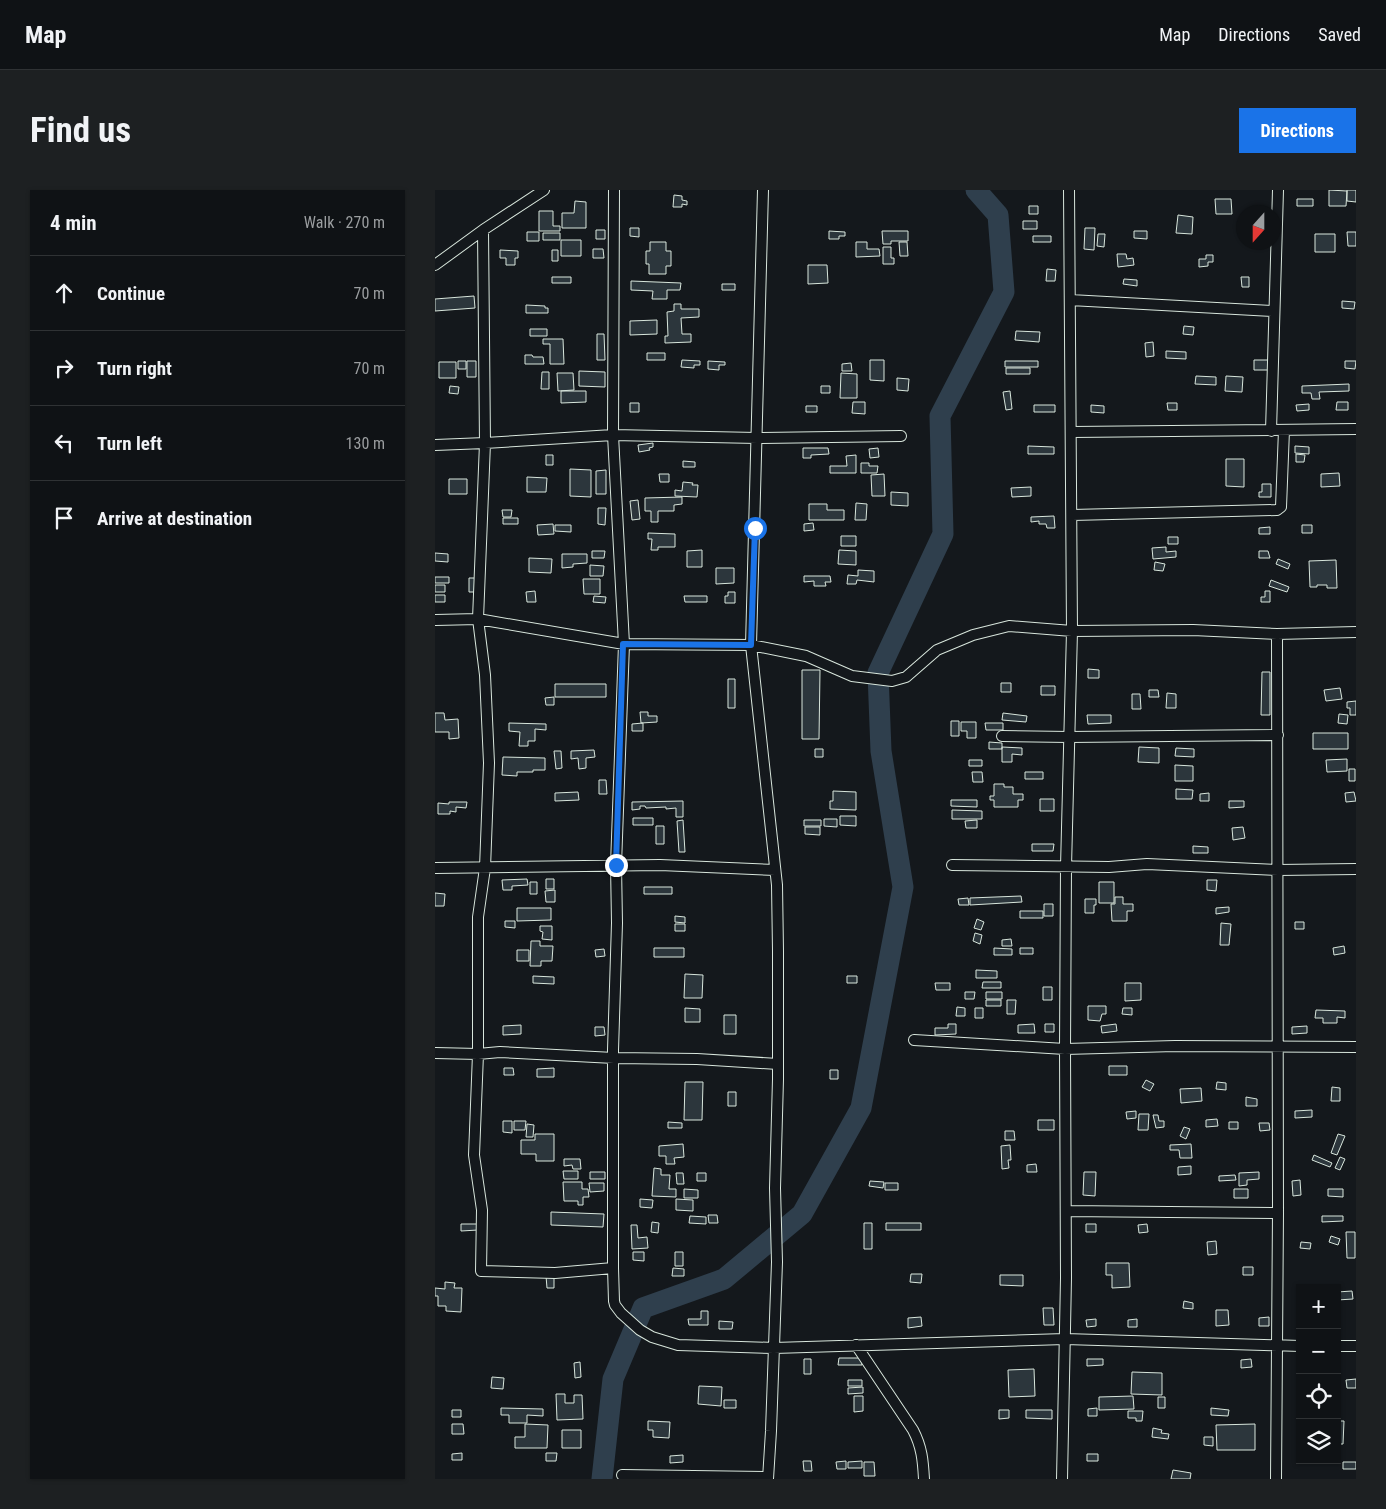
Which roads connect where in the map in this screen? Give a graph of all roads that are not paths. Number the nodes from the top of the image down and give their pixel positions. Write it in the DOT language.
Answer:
graph roads {
  1 [pos="544,190"];
  2 [pos="614,190"];
  3 [pos="763,190"];
  4 [pos="1069,190"];
  5 [pos="1278,190"];
  6 [pos="483,230"];
  7 [pos="435,265"];
  8 [pos="1070,300"];
  9 [pos="1273,311"];
  10 [pos="1284,430"];
  11 [pos="1356,430"];
  12 [pos="1271,431"];
  13 [pos="1072,432"];
  14 [pos="613,435"];
  15 [pos="901,436"];
  16 [pos="757,438"];
  17 [pos="485,444"];
  18 [pos="435,445"];
  19 [pos="1072,515"];
  20 [pos="478,619"];
  21 [pos="435,620"];
  22 [pos="1072,631"];
  23 [pos="1356,632"];
  24 [pos="1277,634"];
  25 [pos="623,644"];
  26 [pos="751,645"];
  27 [pos="1278,735"];
  28 [pos="1002,736"];
  29 [pos="1069,737"];
  30 [pos="616,865"];
  31 [pos="952,865"];
  32 [pos="1066,866"];
  33 [pos="435,868"];
  34 [pos="485,868"];
  35 [pos="1356,869"];
  36 [pos="775,870"];
  37 [pos="1278,870"];
  38 [pos="914,1040"];
  39 [pos="1278,1046"];
  40 [pos="1356,1046"];
  41 [pos="1065,1049"];
  42 [pos="435,1053"];
  43 [pos="477,1054"];
  44 [pos="613,1058"];
  45 [pos="778,1064"];
  46 [pos="1066,1211"];
  47 [pos="1278,1214"];
  48 [pos="613,1268"];
  49 [pos="1065,1339"];
  50 [pos="856,1345"];
  51 [pos="1277,1346"];
  52 [pos="1296,1346"];
  53 [pos="1341,1346"];
  54 [pos="1356,1346"];
  55 [pos="774,1348"];
  56 [pos="622,1476"];
  57 [pos="768,1478"];
  58 [pos="924,1479"];
  59 [pos="1062,1479"];
  60 [pos="1276,1479"];
  1 -- 6 [label="street"];
  2 -- 14 [label="street"];
  3 -- 16 [label="street"];
  4 -- 8 [label="street"];
  5 -- 9 [label="street"];
  6 -- 7 [label="street"];
  6 -- 17 [label="street"];
  8 -- 9 [label="street"];
  8 -- 13 [label="street"];
  9 -- 12 [label="street"];
  10 -- 11 [label="street"];
  10 -- 12 [label="street"];
  10 -- 19 [label="street"];
  12 -- 13 [label="street"];
  13 -- 19 [label="street"];
  14 -- 16 [label="street"];
  14 -- 17 [label="street"];
  14 -- 25 [label="street"];
  15 -- 16 [label="street"];
  16 -- 26 [label="street"];
  17 -- 18 [label="street"];
  17 -- 20 [label="street"];
  19 -- 22 [label="street"];
  20 -- 21 [label="street"];
  20 -- 25 [label="street"];
  20 -- 34 [label="street"];
  22 -- 24 [label="street"];
  22 -- 26 [label="street"];
  22 -- 29 [label="street"];
  23 -- 24 [label="street"];
  24 -- 27 [label="street"];
  25 -- 26 [label="street"];
  25 -- 30 [label="street"];
  26 -- 36 [label="street"];
  27 -- 29 [label="street"];
  27 -- 37 [label="street"];
  28 -- 29 [label="street"];
  29 -- 32 [label="street"];
  30 -- 34 [label="street"];
  30 -- 36 [label="street"];
  30 -- 44 [label="street"];
  31 -- 32 [label="street"];
  32 -- 37 [label="street"];
  32 -- 41 [label="street"];
  33 -- 34 [label="street"];
  34 -- 43 [label="street"];
  35 -- 37 [label="street"];
  36 -- 45 [label="street"];
  37 -- 39 [label="street"];
  38 -- 41 [label="street"];
  39 -- 40 [label="street"];
  39 -- 41 [label="street"];
  39 -- 47 [label="street"];
  41 -- 46 [label="street"];
  42 -- 43 [label="street"];
  43 -- 44 [label="street"];
  43 -- 48 [label="street"];
  44 -- 45 [label="street"];
  44 -- 48 [label="street"];
  45 -- 55 [label="street"];
  46 -- 47 [label="street"];
  46 -- 49 [label="street"];
  47 -- 51 [label="street"];
  48 -- 55 [label="street"];
  49 -- 50 [label="street"];
  49 -- 51 [label="street"];
  49 -- 59 [label="street"];
  50 -- 55 [label="street"];
  50 -- 58 [label="street"];
  51 -- 52 [label="street"];
  51 -- 60 [label="street"];
  53 -- 54 [label="street"];
  55 -- 57 [label="street"];
  56 -- 57 [label="street"];
}
